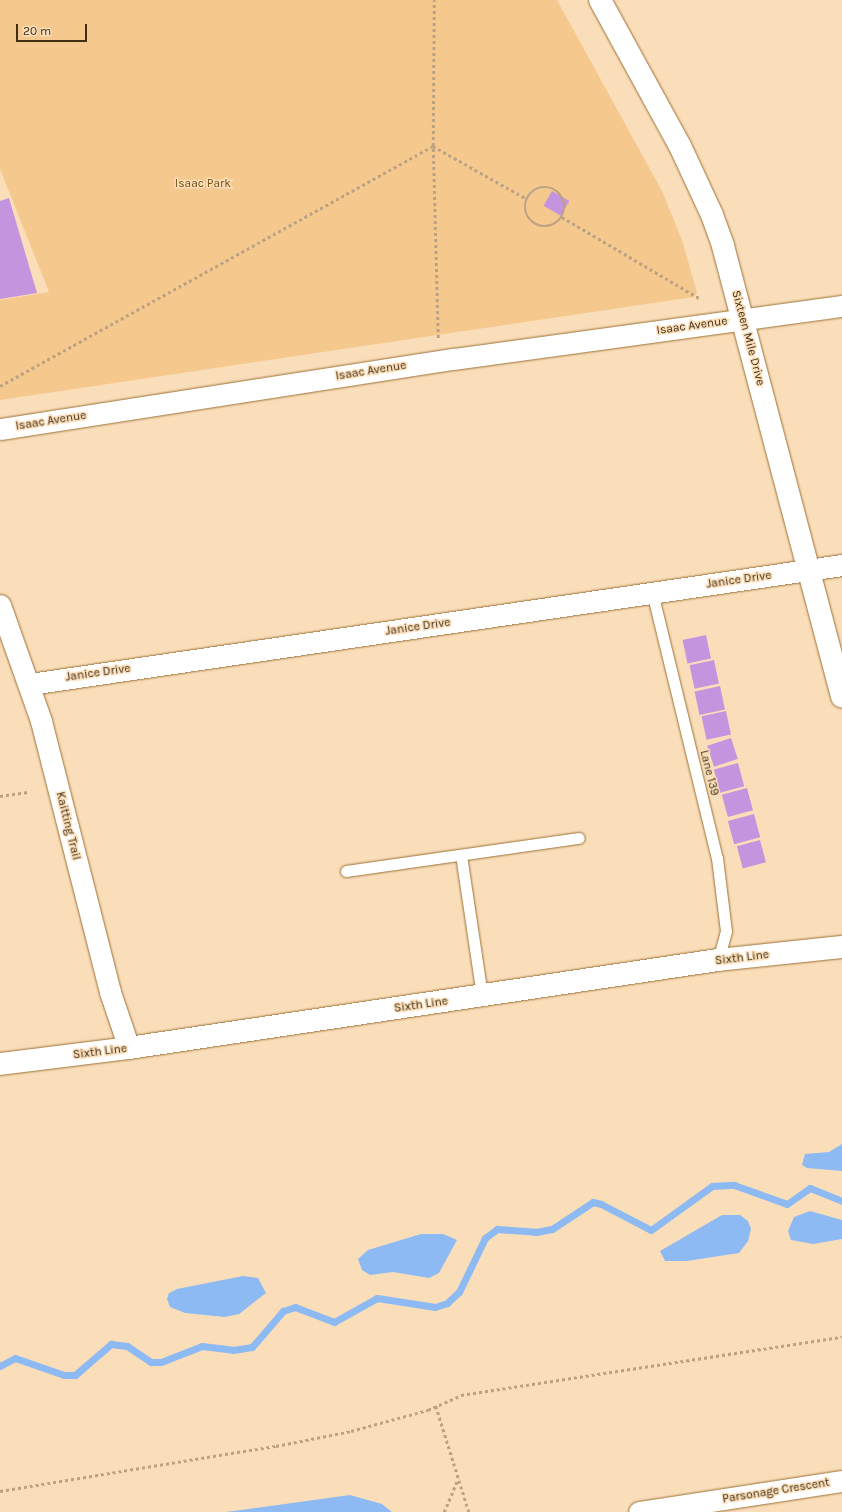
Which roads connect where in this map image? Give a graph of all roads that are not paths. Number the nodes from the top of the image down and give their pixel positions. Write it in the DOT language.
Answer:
graph roads {
  1 [pos="600,0"];
  2 [pos="842,306"];
  3 [pos="744,319"];
  4 [pos="0,429"];
  5 [pos="842,565"];
  6 [pos="807,570"];
  7 [pos="652,592"];
  8 [pos="0,605"];
  9 [pos="30,684"];
  10 [pos="842,697"];
  11 [pos="579,838"];
  12 [pos="461,855"];
  13 [pos="346,871"];
  14 [pos="842,947"];
  15 [pos="718,960"];
  16 [pos="482,996"];
  17 [pos="129,1048"];
  18 [pos="0,1064"];
  19 [pos="842,1481"];
  20 [pos="639,1512"];
  1 -- 3 [label="street, Sixteen Mile Drive"];
  2 -- 3 [label="street, Isaac Avenue"];
  3 -- 4 [label="street, Isaac Avenue"];
  3 -- 6 [label="street, Sixteen Mile Drive"];
  5 -- 6 [label="street, Janice Drive"];
  6 -- 7 [label="street, Janice Drive"];
  6 -- 10 [label="street, Sixteen Mile Drive"];
  7 -- 9 [label="street, Janice Drive"];
  7 -- 15 [label="lane, Lane 139"];
  8 -- 9 [label="street, Kaitting Trail"];
  9 -- 17 [label="street, Kaitting Trail"];
  11 -- 12 [label="lane"];
  12 -- 13 [label="lane"];
  12 -- 16 [label="lane"];
  14 -- 15 [label="street, Sixth Line"];
  15 -- 16 [label="street, Sixth Line"];
  16 -- 17 [label="street, Sixth Line"];
  17 -- 18 [label="street, Sixth Line"];
  19 -- 20 [label="street, Parsonage Crescent"];
}
